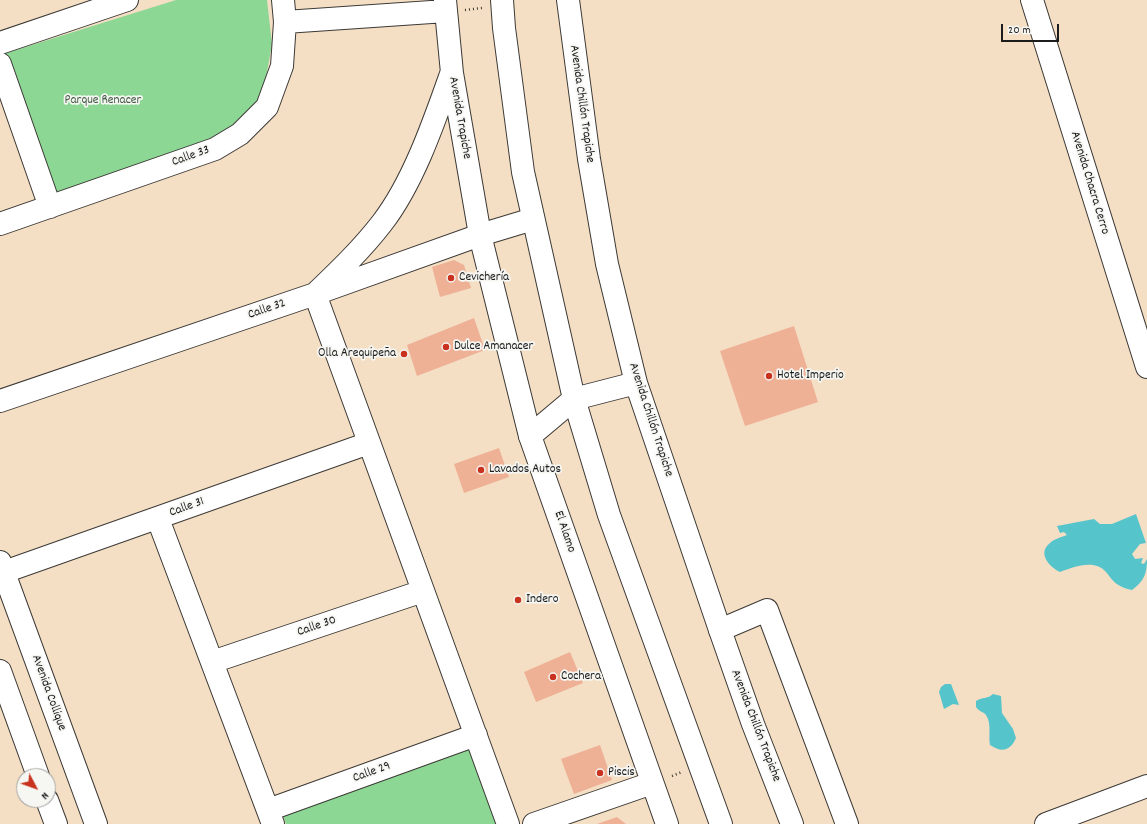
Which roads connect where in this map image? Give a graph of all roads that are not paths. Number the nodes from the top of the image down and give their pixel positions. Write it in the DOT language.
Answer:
graph roads {
  1 [pos="127,0"];
  2 [pos="283,0"];
  3 [pos="568,0"];
  4 [pos="1032,0"];
  5 [pos="502,3"];
  6 [pos="445,6"];
  7 [pos="285,22"];
  8 [pos="0,43"];
  9 [pos="0,64"];
  10 [pos="452,74"];
  11 [pos="50,207"];
  12 [pos="533,219"];
  13 [pos="0,224"];
  14 [pos="480,235"];
  15 [pos="314,294"];
  16 [pos="1147,367"];
  17 [pos="636,383"];
  18 [pos="574,399"];
  19 [pos="0,401"];
  20 [pos="530,436"];
  21 [pos="369,443"];
  22 [pos="158,519"];
  23 [pos="2,567"];
  24 [pos="423,591"];
  25 [pos="720,630"];
  26 [pos="212,662"];
  27 [pos="0,672"];
  28 [pos="476,735"];
  29 [pos="35,768"];
  30 [pos="652,783"];
  31 [pos="1147,786"];
  32 [pos="50,808"];
  33 [pos="270,817"];
  34 [pos="56,824"];
  35 [pos="96,824"];
  36 [pos="508,824"];
  37 [pos="534,824"];
  38 [pos="667,824"];
  39 [pos="721,824"];
  40 [pos="792,824"];
  41 [pos="847,824"];
  42 [pos="1046,824"];
  1 -- 8 [label="street"];
  2 -- 7 [label="street, Calle 33"];
  3 -- 17 [label="street, Avenida Chillón Trapiche"];
  4 -- 16 [label="street, Avenida Chacra Cerro"];
  5 -- 12 [label="street"];
  6 -- 7 [label="street"];
  6 -- 10 [label="street, Avenida Trapiche"];
  7 -- 11 [label="street, Calle 33"];
  9 -- 11 [label="street"];
  10 -- 14 [label="street, Avenida Trapiche"];
  10 -- 15 [label="street"];
  11 -- 13 [label="street, Calle 33"];
  12 -- 14 [label="street, Calle 32"];
  12 -- 18 [label="street"];
  14 -- 15 [label="street, Calle 32"];
  14 -- 20 [label="street, El Alamo"];
  15 -- 19 [label="street, Calle 32"];
  15 -- 21 [label="street"];
  17 -- 18 [label="street"];
  17 -- 25 [label="street, Avenida Chillón Trapiche"];
  18 -- 20 [label="street"];
  18 -- 39 [label="street"];
  20 -- 30 [label="street, El Alamo"];
  21 -- 22 [label="street, Calle 31"];
  21 -- 24 [label="street"];
  22 -- 23 [label="street, Calle 31"];
  22 -- 26 [label="street"];
  23 -- 35 [label="street, Avenida Collique"];
  24 -- 26 [label="street, Calle 30"];
  24 -- 28 [label="street"];
  25 -- 40 [label="street, Avenida Chillón Trapiche"];
  25 -- 41 [label="street"];
  26 -- 33 [label="street"];
  27 -- 29 [label="street"];
  28 -- 33 [label="street, Calle 29"];
  28 -- 36 [label="street"];
  30 -- 37 [label="street"];
  30 -- 38 [label="street, El Alamo"];
  31 -- 42 [label="street"];
  32 -- 34 [label="street"];
}
